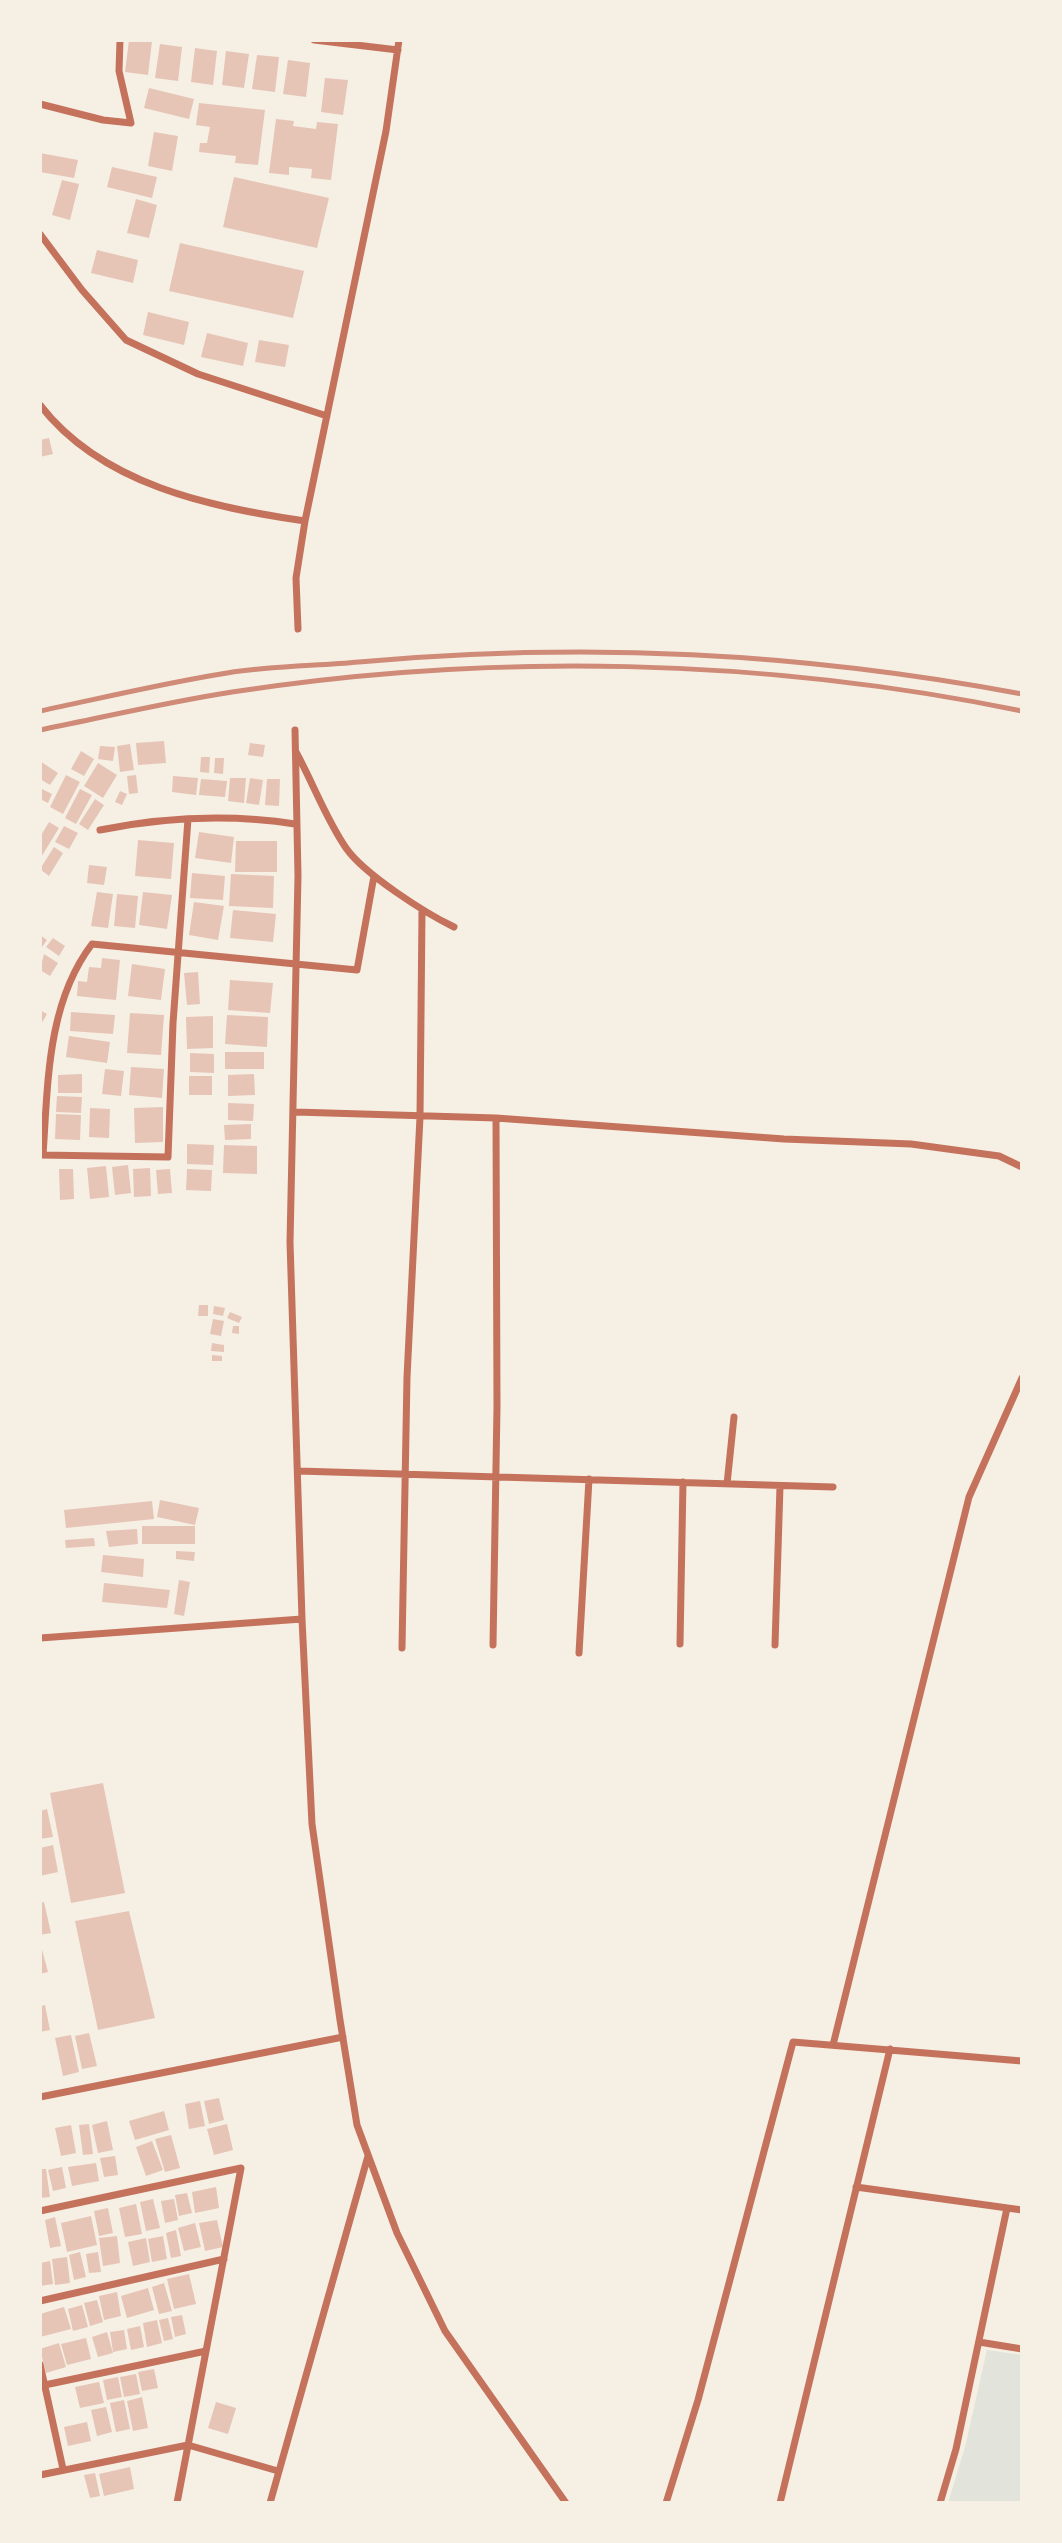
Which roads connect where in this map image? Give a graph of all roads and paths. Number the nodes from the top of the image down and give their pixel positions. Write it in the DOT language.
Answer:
graph roads {
  1 [pos="120,40"];
  2 [pos="314,40"];
  3 [pos="400,40"];
  4 [pos="398,50"];
  5 [pos="40,104"];
  6 [pos="40,234"];
  7 [pos="40,405"];
  8 [pos="327,416"];
  9 [pos="305,522"];
  10 [pos="298,629"];
  11 [pos="295,730"];
  12 [pos="295,748"];
  13 [pos="188,819"];
  14 [pos="295,824"];
  15 [pos="100,830"];
  16 [pos="374,876"];
  17 [pos="422,912"];
  18 [pos="454,927"];
  19 [pos="178,951"];
  20 [pos="297,965"];
  21 [pos="295,1112"];
  22 [pos="421,1117"];
  23 [pos="496,1118"];
  24 [pos="42,1155"];
  25 [pos="1022,1167"];
  26 [pos="1022,1378"];
  27 [pos="734,1417"];
  28 [pos="298,1471"];
  29 [pos="405,1474"];
  30 [pos="496,1477"];
  31 [pos="589,1479"];
  32 [pos="683,1482"];
  33 [pos="727,1484"];
  34 [pos="780,1486"];
  35 [pos="833,1487"];
  36 [pos="302,1619"];
  37 [pos="40,1638"];
  38 [pos="680,1644"];
  39 [pos="494,1645"];
  40 [pos="775,1646"];
  41 [pos="402,1648"];
  42 [pos="579,1653"];
  43 [pos="343,2037"];
  44 [pos="834,2045"];
  45 [pos="890,2049"];
  46 [pos="1022,2061"];
  47 [pos="40,2097"];
  48 [pos="368,2155"];
  49 [pos="856,2187"];
  50 [pos="1007,2208"];
  51 [pos="1022,2210"];
  52 [pos="40,2211"];
  53 [pos="224,2259"];
  54 [pos="40,2301"];
  55 [pos="979,2342"];
  56 [pos="1022,2349"];
  57 [pos="206,2351"];
  58 [pos="40,2364"];
  59 [pos="43,2386"];
  60 [pos="188,2445"];
  61 [pos="63,2469"];
  62 [pos="278,2471"];
  63 [pos="40,2474"];
  64 [pos="177,2503"];
  65 [pos="270,2503"];
  66 [pos="566,2503"];
  67 [pos="666,2503"];
  68 [pos="780,2503"];
  69 [pos="940,2503"];
  1 -- 5 [label="street"];
  2 -- 4 [label="street"];
  3 -- 4 [label="street"];
  4 -- 8 [label="street"];
  6 -- 8 [label="street"];
  7 -- 9 [label="street"];
  8 -- 9 [label="street"];
  9 -- 10 [label="street"];
  11 -- 12 [label="street"];
  12 -- 14 [label="street"];
  12 -- 16 [label="street"];
  13 -- 14 [label="street"];
  13 -- 15 [label="street"];
  13 -- 19 [label="street"];
  14 -- 20 [label="street"];
  16 -- 17 [label="street"];
  16 -- 20 [label="street"];
  17 -- 18 [label="street"];
  17 -- 22 [label="street"];
  19 -- 20 [label="street"];
  19 -- 24 [label="street"];
  19 -- 24 [label="street"];
  20 -- 21 [label="street"];
  21 -- 22 [label="street"];
  21 -- 28 [label="street"];
  22 -- 23 [label="street"];
  22 -- 29 [label="street"];
  23 -- 25 [label="street"];
  23 -- 30 [label="street"];
  26 -- 44 [label="street"];
  27 -- 33 [label="street"];
  28 -- 29 [label="street"];
  28 -- 36 [label="street"];
  29 -- 30 [label="street"];
  29 -- 41 [label="street"];
  30 -- 31 [label="street"];
  30 -- 39 [label="street"];
  31 -- 32 [label="street"];
  31 -- 42 [label="street"];
  32 -- 33 [label="street"];
  32 -- 38 [label="street"];
  33 -- 34 [label="street"];
  34 -- 35 [label="street"];
  34 -- 40 [label="street"];
  36 -- 37 [label="street"];
  36 -- 43 [label="street"];
  43 -- 47 [label="street"];
  43 -- 48 [label="street"];
  44 -- 45 [label="street"];
  44 -- 67 [label="street"];
  45 -- 46 [label="street"];
  45 -- 49 [label="street"];
  48 -- 62 [label="street"];
  48 -- 66 [label="street"];
  49 -- 50 [label="street"];
  49 -- 68 [label="street"];
  50 -- 51 [label="street"];
  50 -- 55 [label="street"];
  52 -- 53 [label="street"];
  53 -- 54 [label="street"];
  53 -- 57 [label="street"];
  55 -- 56 [label="street"];
  55 -- 69 [label="street"];
  57 -- 59 [label="street"];
  57 -- 60 [label="street"];
  58 -- 59 [label="street"];
  59 -- 61 [label="street"];
  60 -- 61 [label="street"];
  60 -- 62 [label="street"];
  60 -- 64 [label="street"];
  61 -- 63 [label="street"];
  62 -- 65 [label="street"];
}
